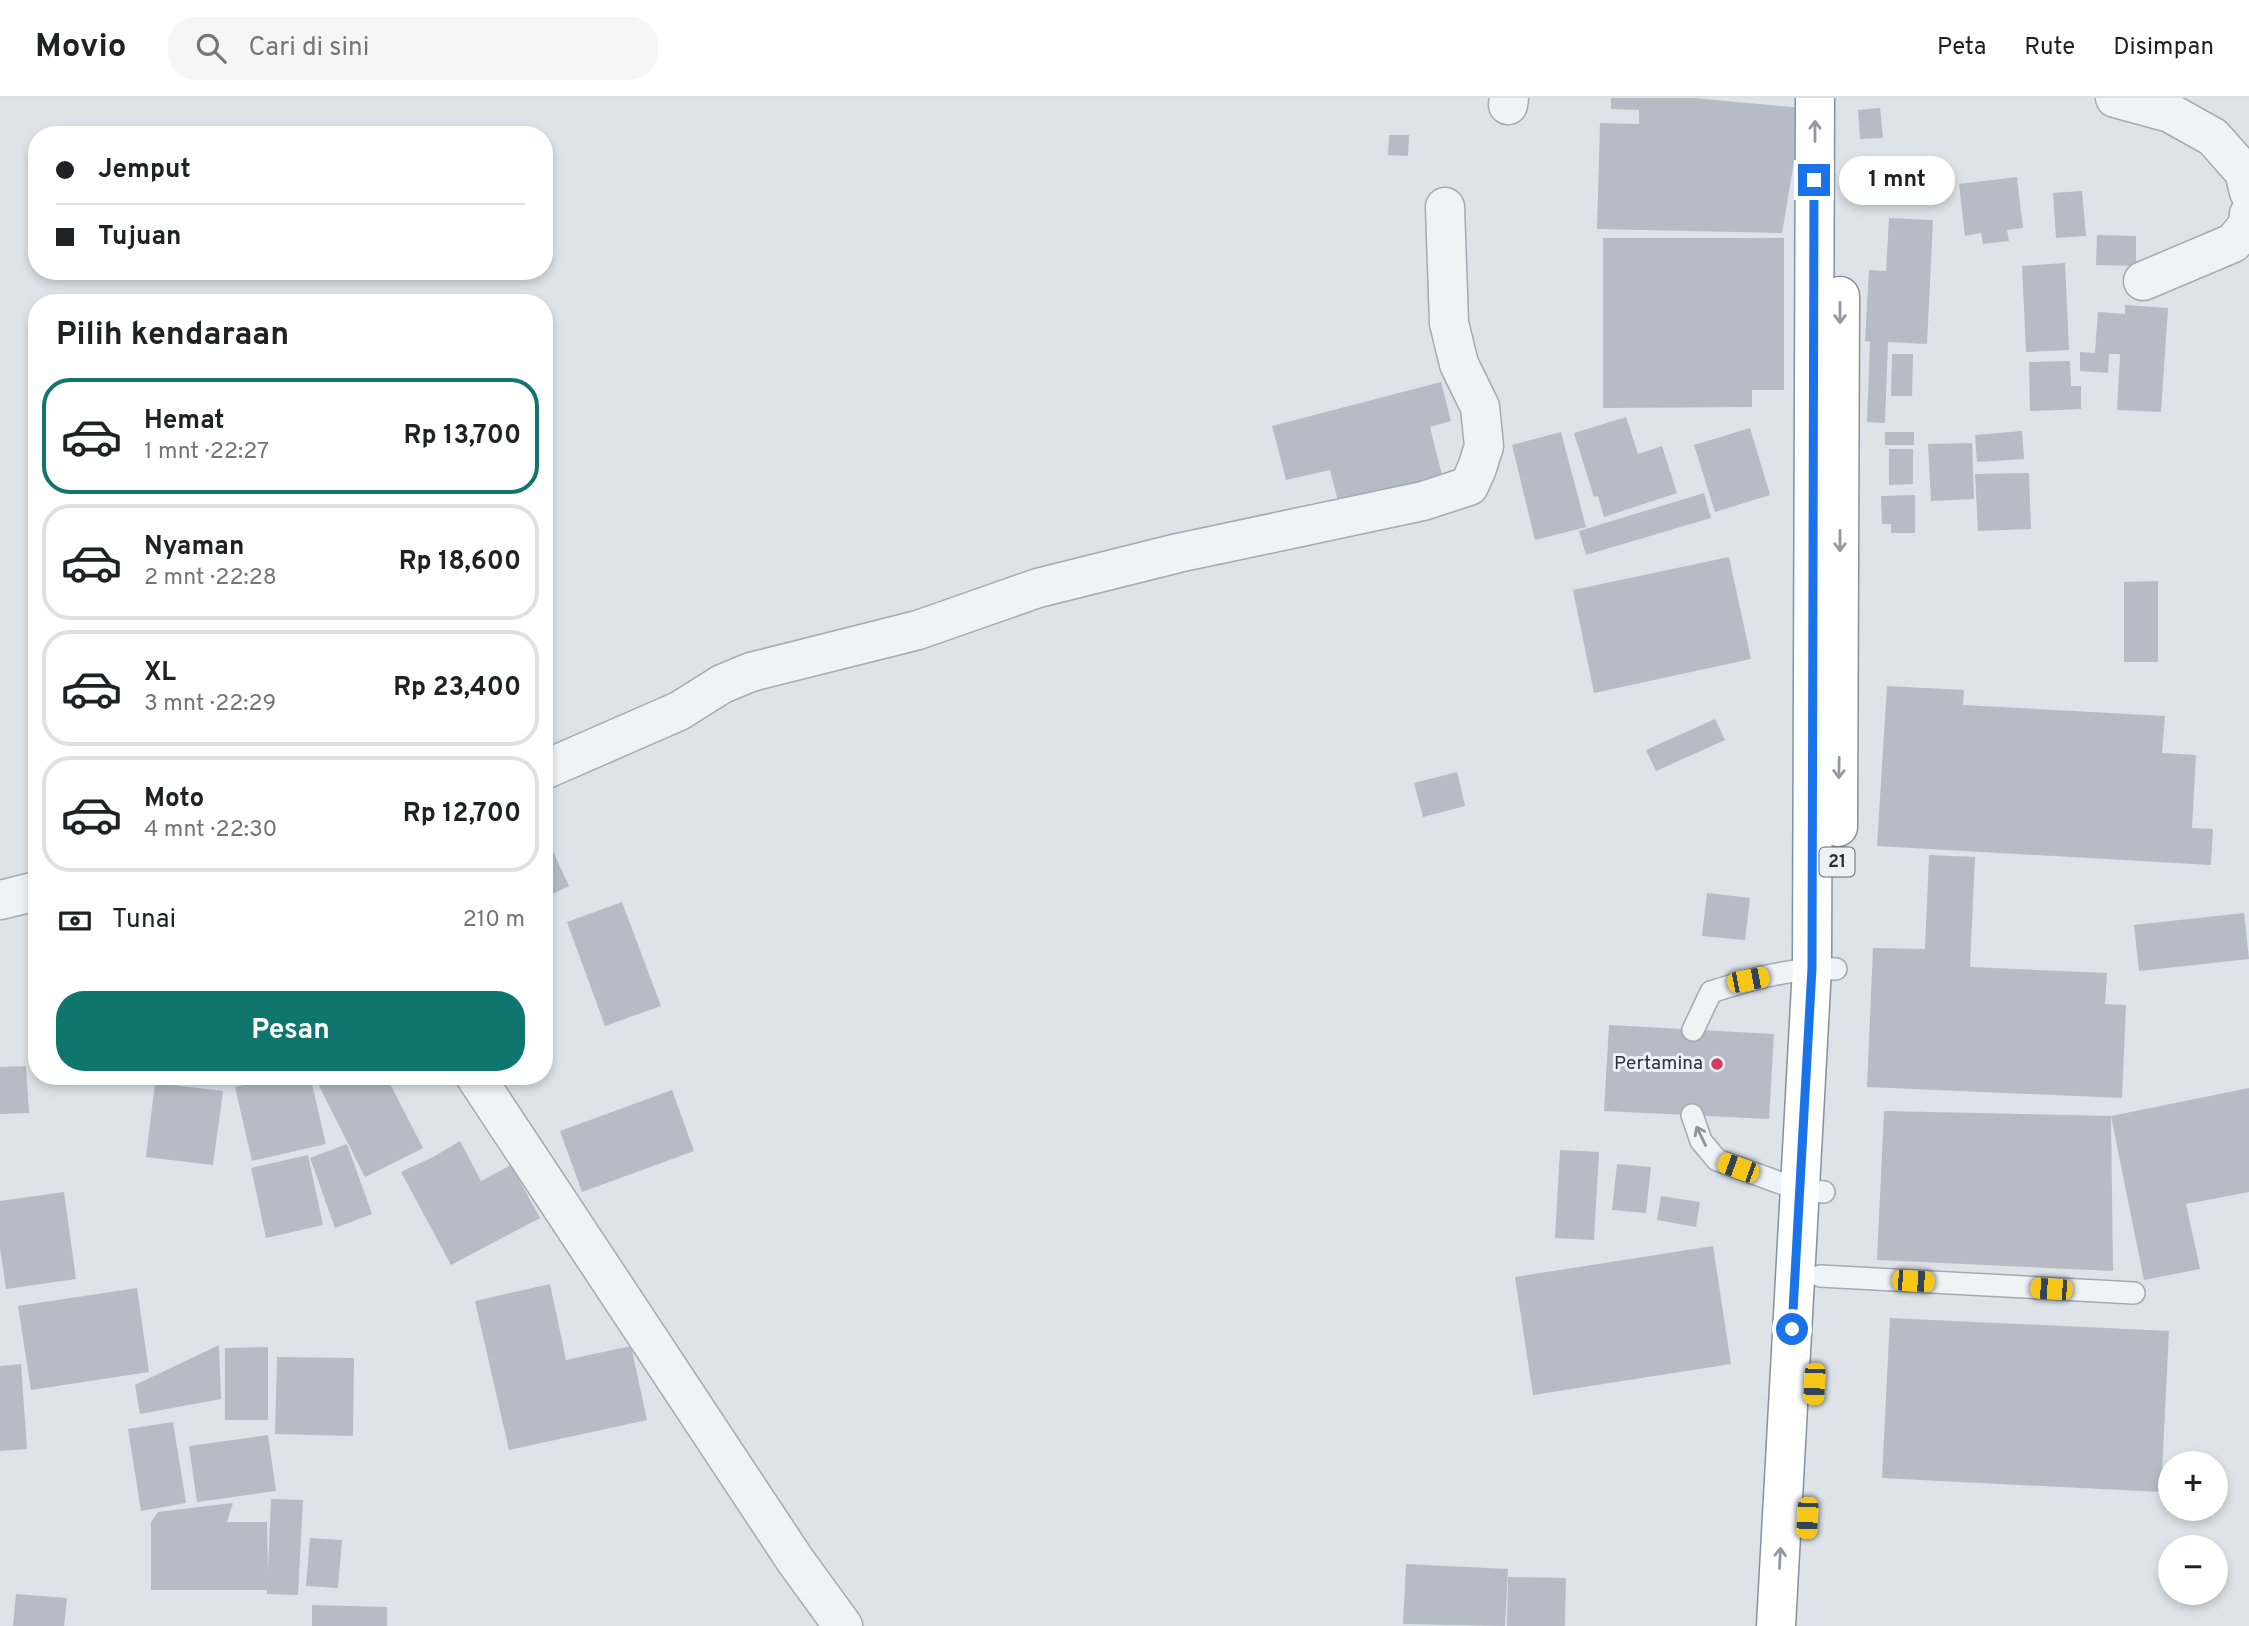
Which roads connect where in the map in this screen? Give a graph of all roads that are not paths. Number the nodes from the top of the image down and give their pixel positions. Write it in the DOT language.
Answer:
graph roads {
  1 [pos="1815,98"];
  2 [pos="1840,98"];
  3 [pos="2115,98"];
  4 [pos="2249,192"];
  5 [pos="1445,207"];
  6 [pos="2249,214"];
  7 [pos="2143,281"];
  8 [pos="553,766"];
  9 [pos="28,893"];
  10 [pos="0,900"];
  11 [pos="1824,968"];
  12 [pos="1693,1030"];
  13 [pos="481,1085"];
  14 [pos="1692,1115"];
  15 [pos="1812,1191"];
  16 [pos="1820,1276"];
  17 [pos="2134,1293"];
  18 [pos="843,1626"];
  19 [pos="1776,1626"];
  20 [pos="1801,1626"];
  11 -- 1 [label="highway, 21, one-way"];
  2 -- 11 [label="highway, 21, one-way"];
  3 -- 4 [label="street"];
  5 -- 8 [label="street"];
  6 -- 7 [label="street"];
  9 -- 10 [label="street"];
  11 -- 12 [label="lane"];
  11 -- 15 [label="highway, 21"];
  13 -- 18 [label="street"];
  15 -- 14 [label="lane, one-way"];
  15 -- 16 [label="highway, 21"];
  19 -- 15 [label="highway, 21, one-way"];
  16 -- 17 [label="lane"];
  16 -- 20 [label="highway, 21"];
}
